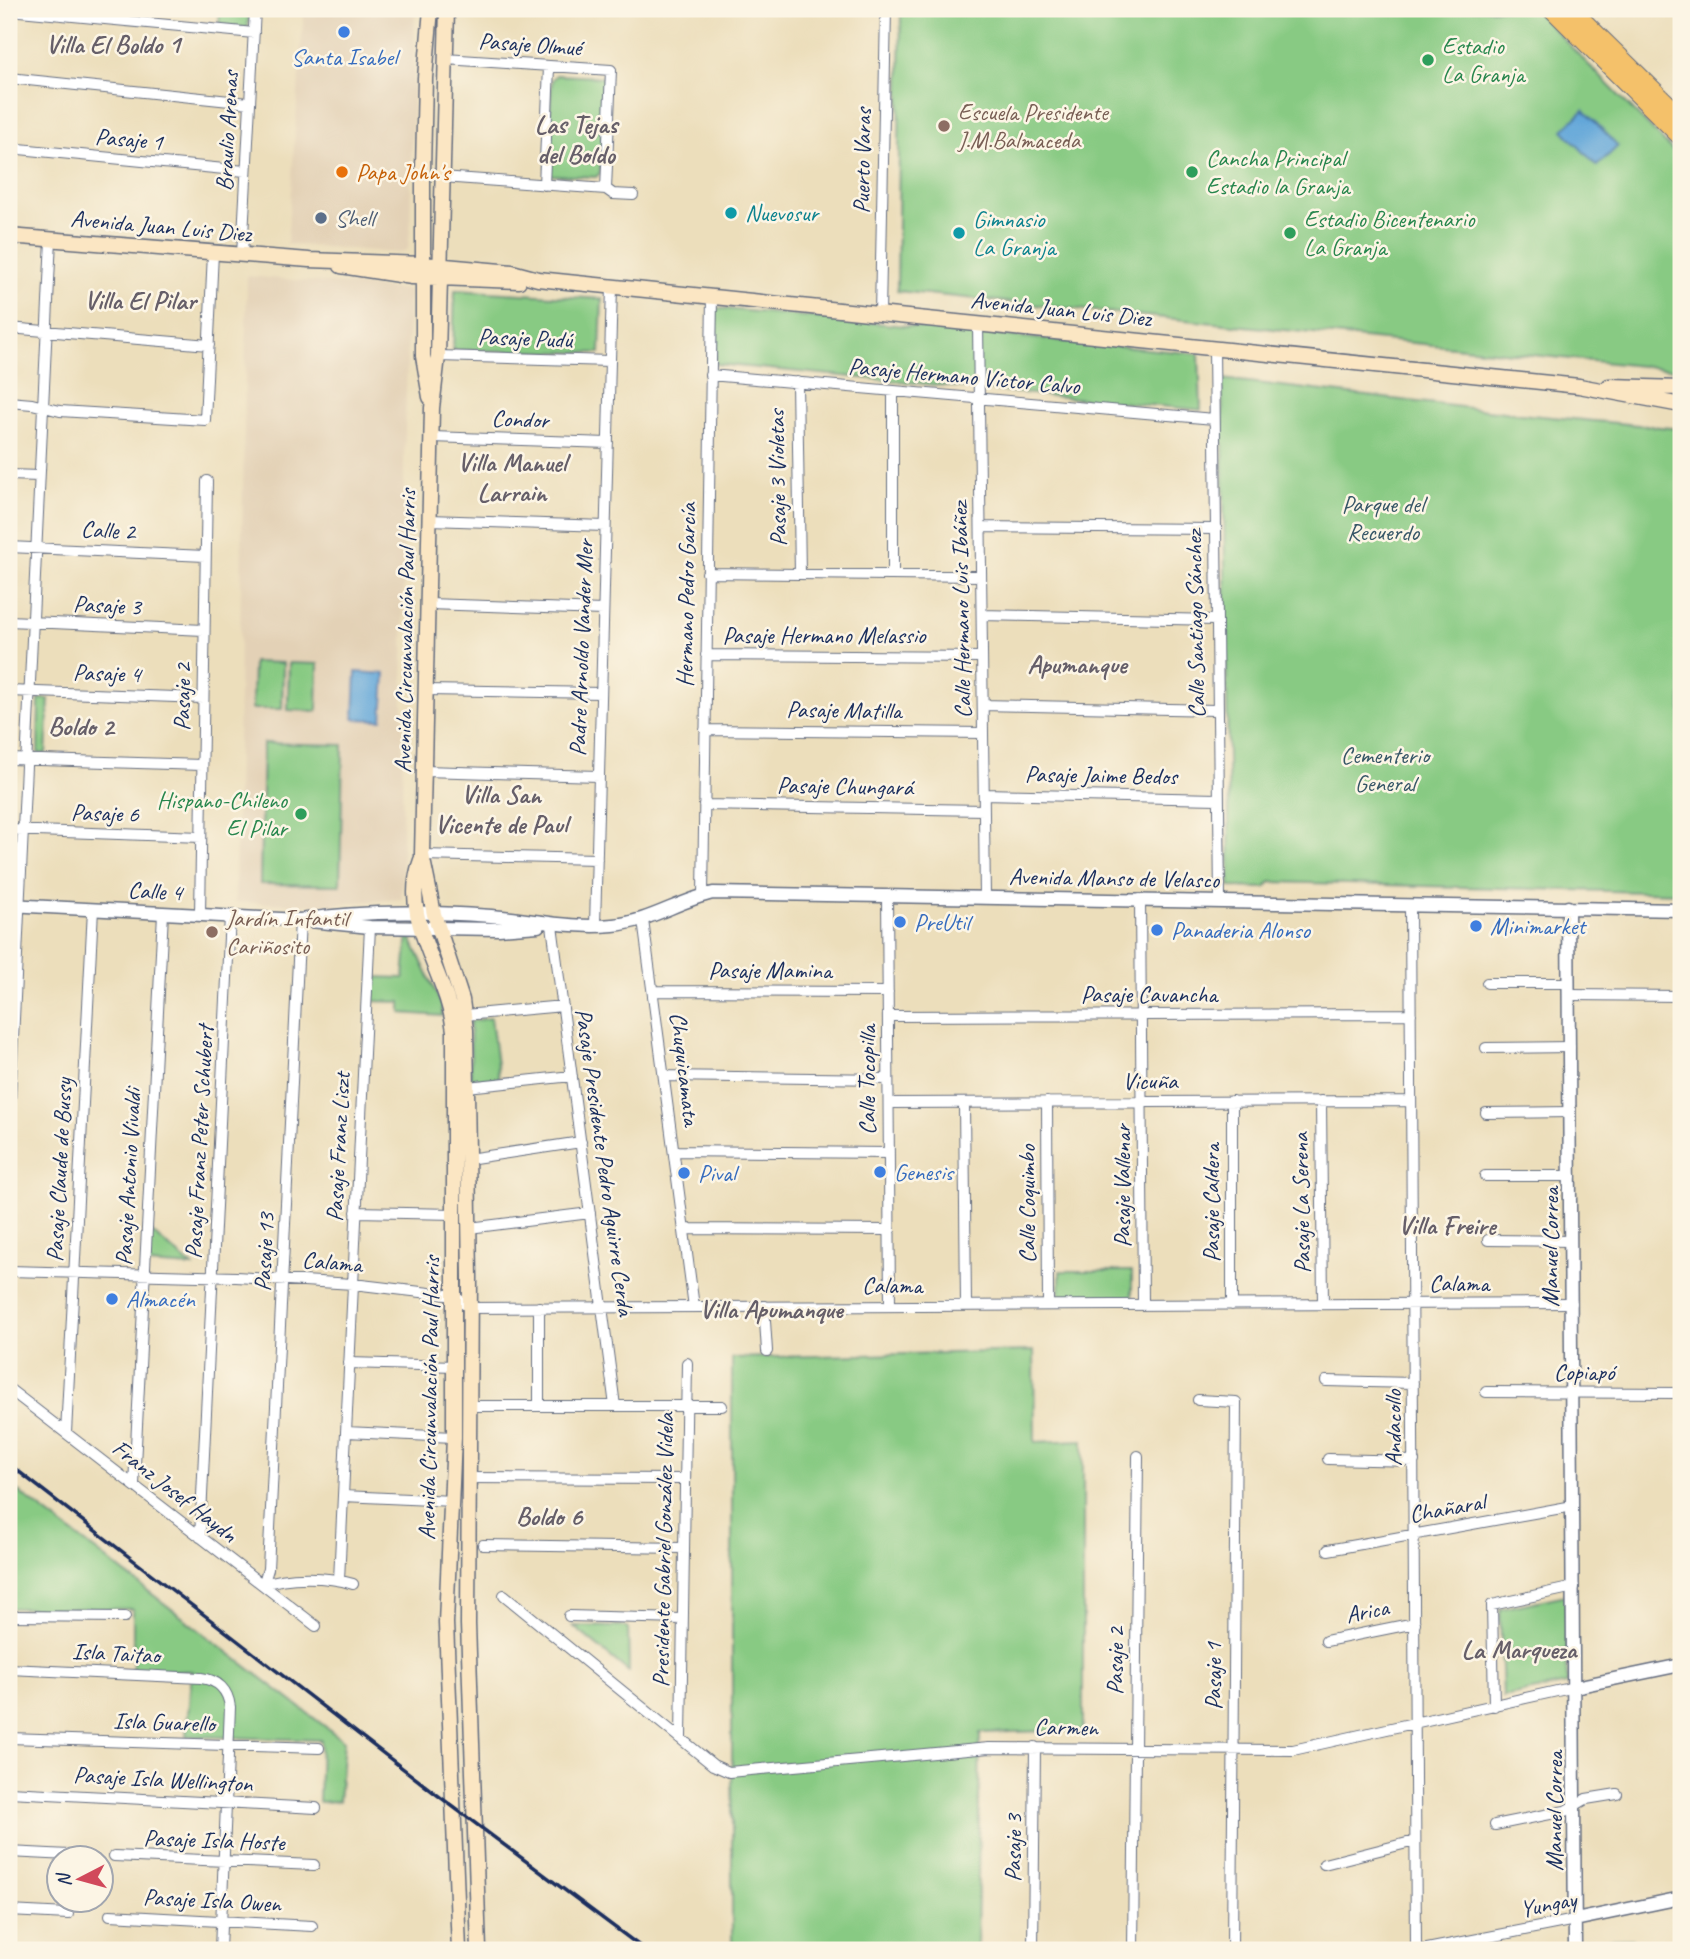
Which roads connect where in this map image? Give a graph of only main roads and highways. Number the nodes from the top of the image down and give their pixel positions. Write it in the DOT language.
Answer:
graph roads {
  1 [pos="431,9"];
  2 [pos="447,9"];
  3 [pos="1551,9"];
  4 [pos="1572,9"];
  5 [pos="1681,116"];
  6 [pos="1681,138"];
  7 [pos="9,236"];
  8 [pos="423,271"];
  9 [pos="440,272"];
  10 [pos="1579,386"];
  11 [pos="1681,388"];
  12 [pos="1681,405"];
  13 [pos="432,408"];
  14 [pos="422,855"];
  15 [pos="459,1950"];
  16 [pos="479,1950"];
  1 -- 8 [label="main road, Avenida Circunvalación Paul Harris"];
  2 -- 9 [label="main road, Avenida Circunvalación Paul Harris"];
  3 -- 6 [label="main road"];
  4 -- 5 [label="main road"];
  7 -- 8 [label="main road, Avenida Juan Luis Diez"];
  8 -- 9 [label="main road, Avenida Juan Luis Diez"];
  8 -- 13 [label="main road, Avenida Circunvalación Paul Harris"];
  9 -- 10 [label="main road, Avenida Juan Luis Diez"];
  9 -- 13 [label="main road, Avenida Circunvalación Paul Harris"];
  10 -- 11 [label="main road, Avenida Juan Luis Diez"];
  10 -- 12 [label="main road, Avenida Juan Luis Diez"];
  13 -- 14 [label="main road, Avenida Circunvalación Paul Harris"];
  14 -- 15 [label="main road, Avenida Circunvalación Paul Harris"];
  14 -- 16 [label="main road, Avenida Circunvalación Paul Harris"];
}
